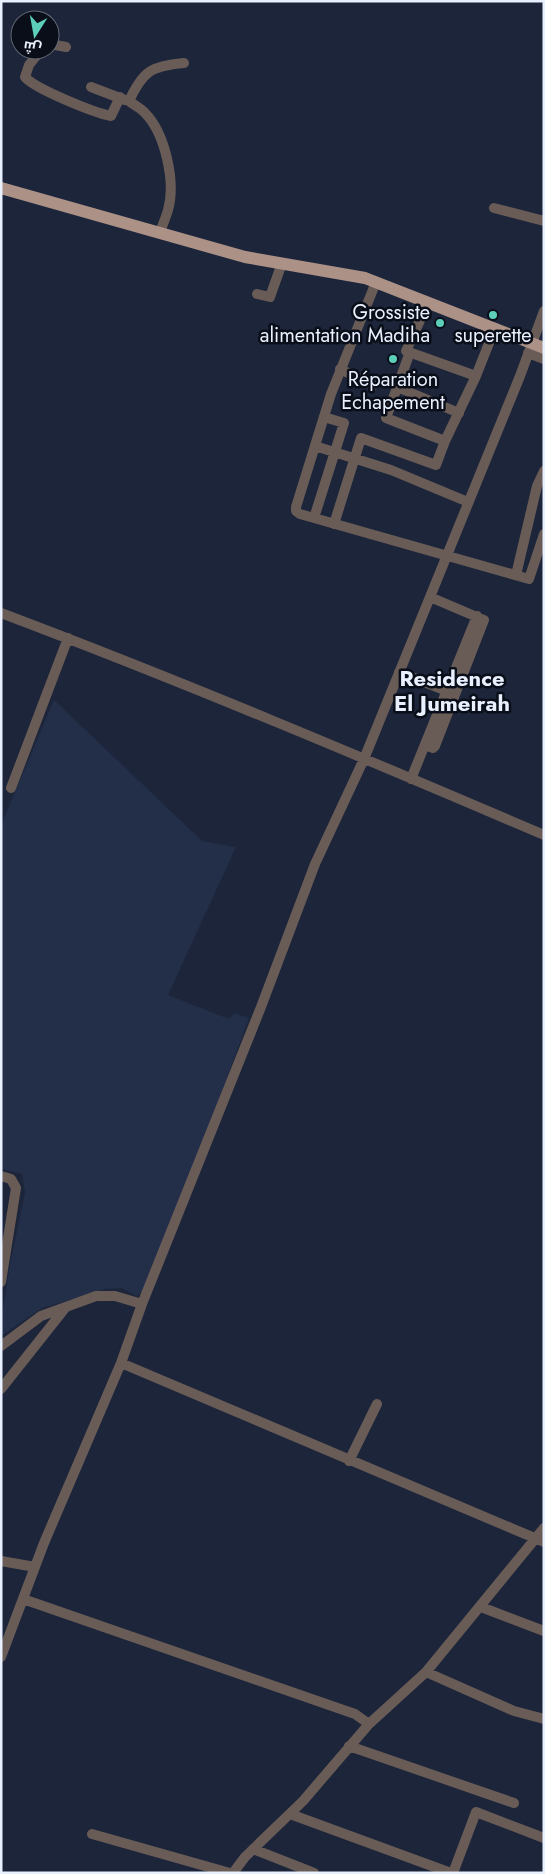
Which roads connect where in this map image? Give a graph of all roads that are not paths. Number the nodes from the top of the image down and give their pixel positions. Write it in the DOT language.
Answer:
graph roads {
  1 [pos="60,46"];
  2 [pos="66,47"];
  3 [pos="33,60"];
  4 [pos="184,63"];
  5 [pos="91,87"];
  6 [pos="125,99"];
  7 [pos="1,180"];
  8 [pos="1,188"];
  9 [pos="494,208"];
  10 [pos="544,221"];
  11 [pos="161,229"];
  12 [pos="282,262"];
  13 [pos="376,282"];
  14 [pos="257,294"];
  15 [pos="428,303"];
  16 [pos="543,315"];
  17 [pos="495,328"];
  18 [pos="535,348"];
  19 [pos="410,352"];
  20 [pos="544,360"];
  21 [pos="340,369"];
  22 [pos="476,376"];
  23 [pos="373,385"];
  24 [pos="397,387"];
  25 [pos="459,413"];
  26 [pos="324,417"];
  27 [pos="445,441"];
  28 [pos="315,446"];
  29 [pos="334,452"];
  30 [pos="354,458"];
  31 [pos="544,471"];
  32 [pos="468,502"];
  33 [pos="314,518"];
  34 [pos="334,524"];
  35 [pos="544,534"];
  36 [pos="446,555"];
  37 [pos="516,575"];
  38 [pos="430,597"];
  39 [pos="1,613"];
  40 [pos="478,616"];
  41 [pos="68,638"];
  42 [pos="399,672"];
  43 [pos="447,691"];
  44 [pos="425,745"];
  45 [pos="364,759"];
  46 [pos="412,779"];
  47 [pos="11,788"];
  48 [pos="544,835"];
  49 [pos="1,1176"];
  50 [pos="4,1248"];
  51 [pos="3,1264"];
  52 [pos="1,1282"];
  53 [pos="142,1304"];
  54 [pos="66,1307"];
  55 [pos="1,1346"];
  56 [pos="121,1363"];
  57 [pos="1,1388"];
  58 [pos="377,1404"];
  59 [pos="349,1461"];
  60 [pos="544,1528"];
  61 [pos="539,1540"];
  62 [pos="1,1562"];
  63 [pos="35,1566"];
  64 [pos="23,1599"];
  65 [pos="481,1607"];
  66 [pos="544,1632"];
  67 [pos="1,1657"];
  68 [pos="426,1672"];
  69 [pos="544,1719"];
  70 [pos="369,1724"];
  71 [pos="350,1746"];
  72 [pos="514,1803"];
  73 [pos="290,1814"];
  74 [pos="92,1834"];
  75 [pos="544,1838"];
  76 [pos="253,1849"];
  77 [pos="232,1873"];
  78 [pos="314,1873"];
  79 [pos="452,1873"];
  1 -- 2 [label="street"];
  3 -- 6 [label="street"];
  4 -- 6 [label="street"];
  5 -- 6 [label="street"];
  6 -- 11 [label="street"];
  7 -- 11 [label="main road"];
  8 -- 11 [label="main road"];
  9 -- 10 [label="street"];
  11 -- 12 [label="main road"];
  12 -- 13 [label="main road"];
  12 -- 14 [label="street"];
  13 -- 15 [label="main road"];
  13 -- 21 [label="street"];
  15 -- 17 [label="main road"];
  15 -- 19 [label="street"];
  16 -- 18 [label="street"];
  17 -- 18 [label="main road"];
  17 -- 22 [label="street"];
  18 -- 20 [label="street"];
  18 -- 32 [label="street"];
  19 -- 22 [label="street"];
  19 -- 24 [label="street"];
  21 -- 23 [label="street"];
  21 -- 26 [label="street"];
  22 -- 25 [label="street"];
  24 -- 25 [label="street"];
  24 -- 27 [label="street"];
  25 -- 27 [label="street"];
  26 -- 28 [label="street"];
  26 -- 29 [label="street"];
  27 -- 30 [label="street"];
  28 -- 29 [label="street"];
  28 -- 33 [label="street"];
  29 -- 30 [label="street"];
  29 -- 33 [label="street"];
  30 -- 32 [label="street"];
  30 -- 34 [label="street"];
  31 -- 37 [label="street"];
  32 -- 36 [label="street"];
  33 -- 34 [label="street"];
  34 -- 36 [label="street"];
  35 -- 37 [label="street"];
  36 -- 37 [label="street"];
  36 -- 38 [label="street"];
  38 -- 40 [label="street"];
  38 -- 42 [label="street"];
  39 -- 41 [label="street"];
  40 -- 43 [label="street"];
  40 -- 44 [label="street"];
  41 -- 45 [label="street"];
  41 -- 47 [label="street"];
  42 -- 43 [label="street"];
  42 -- 45 [label="street"];
  43 -- 44 [label="street"];
  44 -- 46 [label="street"];
  45 -- 46 [label="street"];
  45 -- 53 [label="street"];
  46 -- 48 [label="street"];
  49 -- 50 [label="street"];
  50 -- 51 [label="street"];
  51 -- 52 [label="street"];
  53 -- 54 [label="street"];
  53 -- 56 [label="street"];
  54 -- 55 [label="street"];
  54 -- 57 [label="street"];
  56 -- 59 [label="street"];
  56 -- 63 [label="street"];
  58 -- 59 [label="street"];
  59 -- 61 [label="street"];
  60 -- 61 [label="street"];
  61 -- 65 [label="street"];
  62 -- 63 [label="street"];
  63 -- 64 [label="street"];
  64 -- 67 [label="street"];
  64 -- 70 [label="street"];
  65 -- 66 [label="street"];
  65 -- 68 [label="street"];
  68 -- 69 [label="street"];
  68 -- 70 [label="street"];
  70 -- 71 [label="street"];
  71 -- 72 [label="street"];
  71 -- 73 [label="street"];
  73 -- 76 [label="street"];
  73 -- 79 [label="street"];
  74 -- 77 [label="street"];
  75 -- 79 [label="street"];
  76 -- 77 [label="street"];
  76 -- 78 [label="street"];
}
